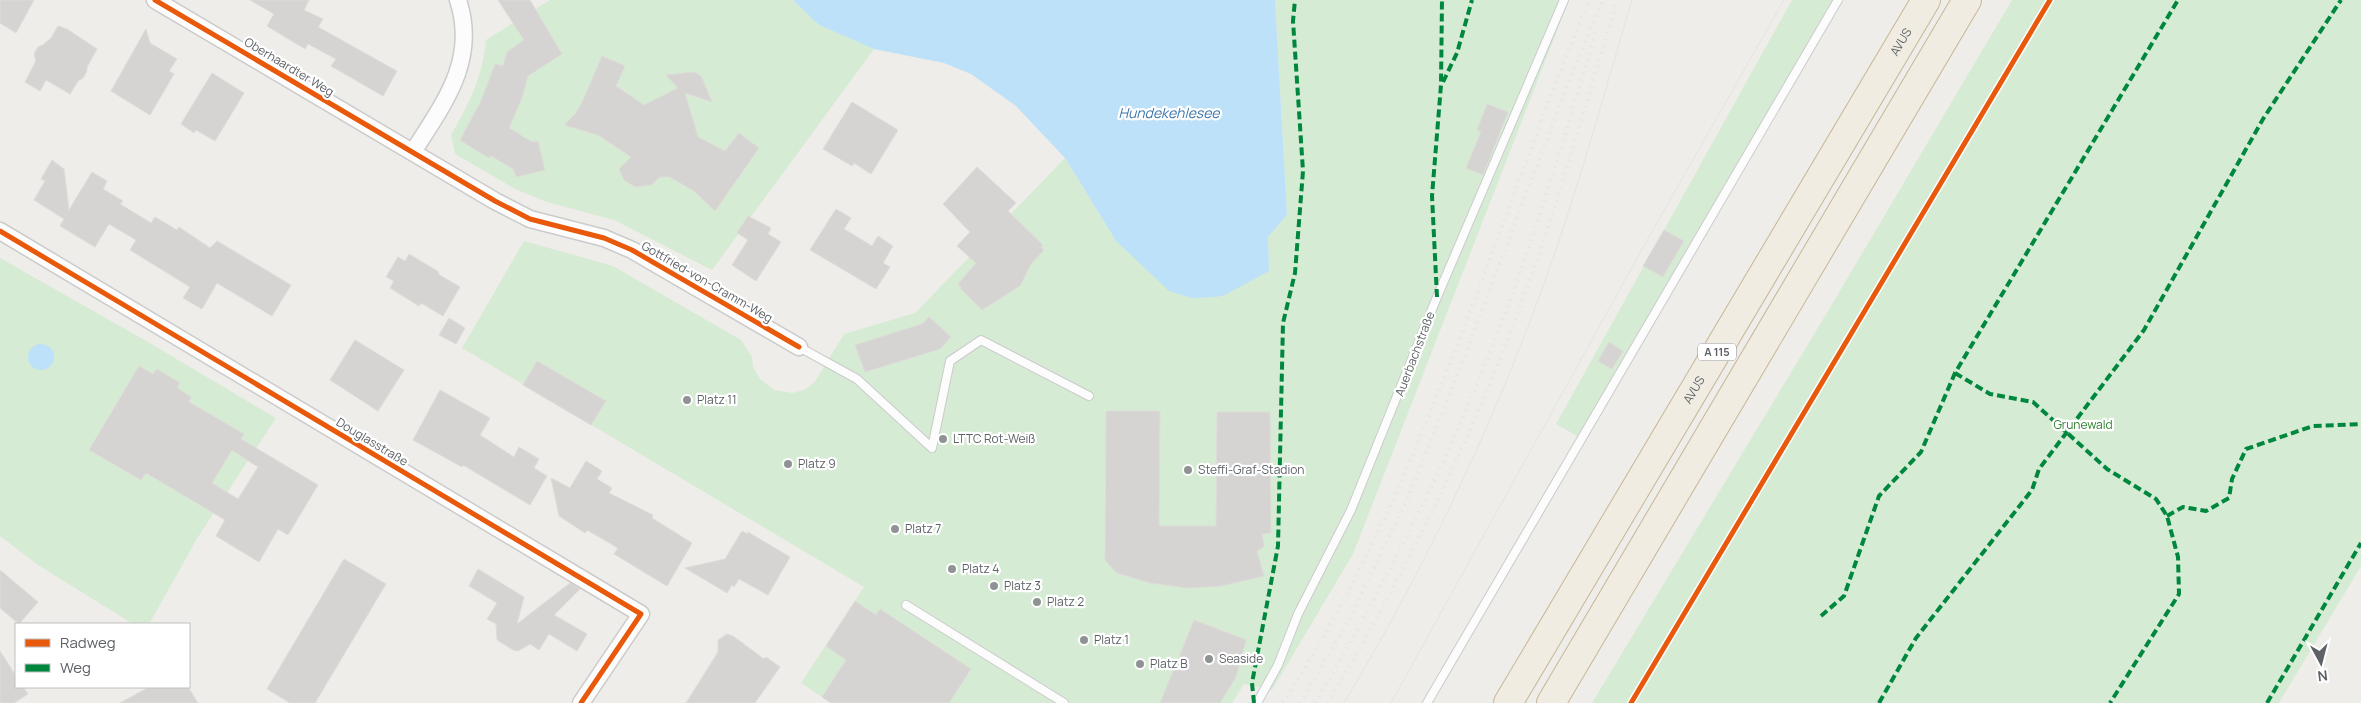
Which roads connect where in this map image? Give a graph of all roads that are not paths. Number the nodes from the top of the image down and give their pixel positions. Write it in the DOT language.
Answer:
graph roads {
  1 [pos="155,0"];
  2 [pos="458,0"];
  3 [pos="1564,0"];
  4 [pos="1838,0"];
  5 [pos="1926,0"];
  6 [pos="1967,0"];
  7 [pos="413,152"];
  8 [pos="0,231"];
  9 [pos="800,347"];
  10 [pos="1089,396"];
  11 [pos="906,605"];
  12 [pos="581,703"];
  13 [pos="1064,703"];
  14 [pos="1257,703"];
  15 [pos="1427,703"];
  16 [pos="1508,703"];
  17 [pos="1550,703"];
  1 -- 7 [label="street, Oberhaardter Weg"];
  2 -- 7 [label="street"];
  3 -- 14 [label="lane, Auerbachstraße"];
  4 -- 15 [label="lane"];
  5 -- 16 [label="highway, AVUS / A 115"];
  6 -- 17 [label="highway, A 115"];
  7 -- 9 [label="street, Gottfried-von-Cramm-Weg"];
  8 -- 12 [label="street, Douglasstraße"];
  9 -- 10 [label="lane"];
  11 -- 13 [label="lane"];
}
